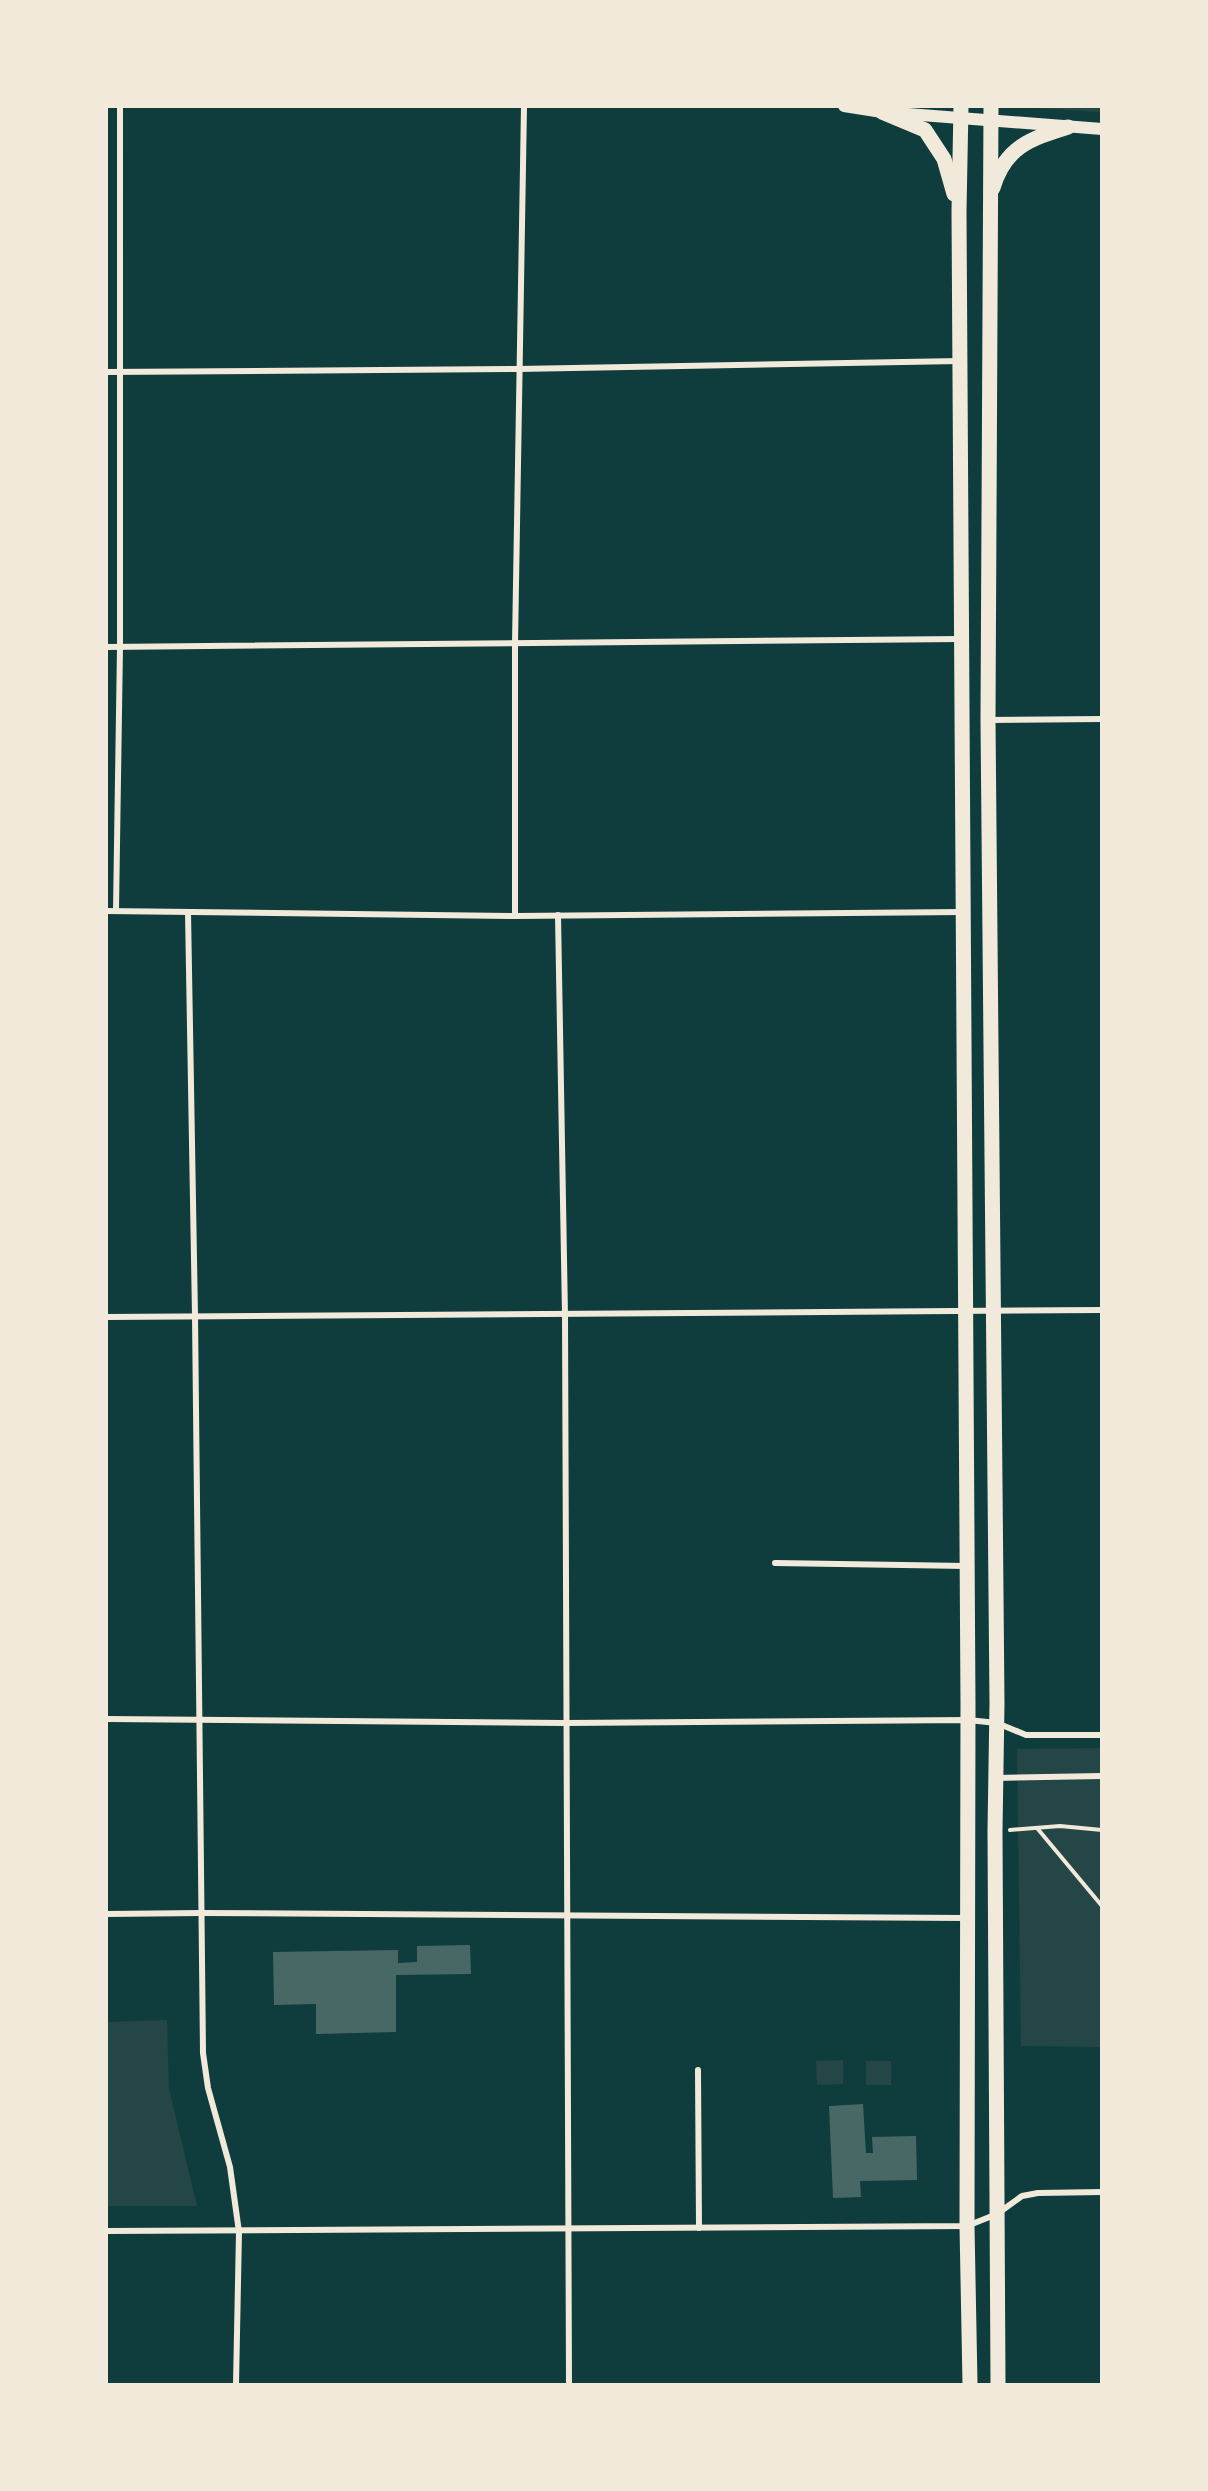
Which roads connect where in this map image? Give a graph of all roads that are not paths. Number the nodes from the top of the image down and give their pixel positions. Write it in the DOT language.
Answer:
graph roads {
  1 [pos="120,106"];
  2 [pos="524,106"];
  3 [pos="844,106"];
  4 [pos="882,112"];
  5 [pos="961,112"];
  6 [pos="991,114"];
  7 [pos="1068,127"];
  8 [pos="1101,129"];
  9 [pos="989,206"];
  10 [pos="959,211"];
  11 [pos="961,362"];
  12 [pos="518,369"];
  13 [pos="106,372"];
  14 [pos="119,372"];
  15 [pos="962,639"];
  16 [pos="515,644"];
  17 [pos="106,647"];
  18 [pos="120,647"];
  19 [pos="1101,719"];
  20 [pos="988,720"];
  21 [pos="106,910"];
  22 [pos="116,910"];
  23 [pos="188,912"];
  24 [pos="964,912"];
  25 [pos="558,915"];
  26 [pos="515,916"];
  27 [pos="965,1310"];
  28 [pos="993,1310"];
  29 [pos="1101,1310"];
  30 [pos="195,1316"];
  31 [pos="565,1316"];
  32 [pos="106,1317"];
  33 [pos="775,1563"];
  34 [pos="967,1566"];
  35 [pos="106,1719"];
  36 [pos="199,1719"];
  37 [pos="968,1720"];
  38 [pos="565,1723"];
  39 [pos="997,1723"];
  40 [pos="1101,1735"];
  41 [pos="1101,1776"];
  42 [pos="996,1778"];
  43 [pos="201,1913"];
  44 [pos="106,1914"];
  45 [pos="567,1916"];
  46 [pos="967,1918"];
  47 [pos="698,2070"];
  48 [pos="1101,2192"];
  49 [pos="997,2214"];
  50 [pos="968,2226"];
  51 [pos="569,2227"];
  52 [pos="699,2228"];
  53 [pos="106,2232"];
  54 [pos="239,2232"];
  55 [pos="236,2385"];
  56 [pos="569,2385"];
  57 [pos="970,2385"];
  58 [pos="998,2385"];
  1 -- 14 [label="street"];
  2 -- 12 [label="street"];
  3 -- 4 [label="main road"];
  4 -- 5 [label="main road"];
  4 -- 10 [label="main road"];
  5 -- 6 [label="main road"];
  5 -- 10 [label="main road"];
  6 -- 7 [label="main road"];
  6 -- 9 [label="main road"];
  7 -- 8 [label="main road"];
  7 -- 9 [label="main road"];
  9 -- 20 [label="main road"];
  10 -- 11 [label="main road"];
  11 -- 12 [label="street"];
  11 -- 15 [label="main road"];
  12 -- 14 [label="street"];
  12 -- 16 [label="street"];
  13 -- 14 [label="street"];
  14 -- 18 [label="street"];
  15 -- 16 [label="street"];
  15 -- 24 [label="main road"];
  16 -- 18 [label="street"];
  16 -- 26 [label="street"];
  17 -- 18 [label="street"];
  18 -- 22 [label="street"];
  19 -- 20 [label="street"];
  20 -- 28 [label="main road"];
  21 -- 22 [label="street"];
  22 -- 23 [label="street"];
  23 -- 26 [label="street"];
  23 -- 30 [label="street"];
  24 -- 25 [label="street"];
  24 -- 27 [label="main road"];
  25 -- 26 [label="street"];
  25 -- 31 [label="street"];
  27 -- 28 [label="street"];
  27 -- 31 [label="street"];
  27 -- 34 [label="main road"];
  28 -- 29 [label="street"];
  28 -- 39 [label="main road"];
  30 -- 31 [label="street"];
  30 -- 32 [label="street"];
  30 -- 36 [label="street"];
  31 -- 38 [label="street"];
  33 -- 34 [label="street"];
  34 -- 37 [label="main road"];
  35 -- 36 [label="street"];
  36 -- 38 [label="street"];
  36 -- 43 [label="street"];
  37 -- 38 [label="street"];
  37 -- 39 [label="street"];
  37 -- 46 [label="main road"];
  38 -- 45 [label="street"];
  39 -- 40 [label="street"];
  39 -- 42 [label="main road"];
  41 -- 42 [label="street"];
  42 -- 49 [label="main road"];
  43 -- 44 [label="street"];
  43 -- 45 [label="street"];
  43 -- 54 [label="street"];
  45 -- 46 [label="street"];
  45 -- 51 [label="street"];
  46 -- 50 [label="main road"];
  47 -- 52 [label="street"];
  48 -- 49 [label="street"];
  49 -- 50 [label="street"];
  49 -- 58 [label="main road"];
  50 -- 52 [label="street"];
  50 -- 57 [label="main road"];
  51 -- 52 [label="street"];
  51 -- 54 [label="street"];
  51 -- 56 [label="street"];
  53 -- 54 [label="street"];
  54 -- 55 [label="street"];
}
